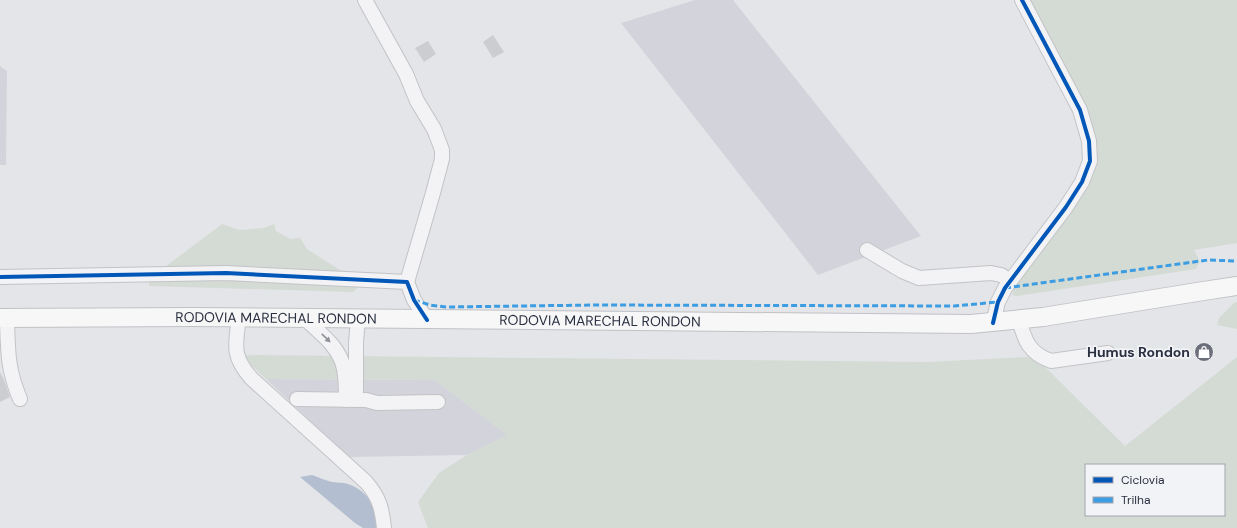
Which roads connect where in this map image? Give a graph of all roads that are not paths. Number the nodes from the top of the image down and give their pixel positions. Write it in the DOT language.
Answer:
graph roads {
  1 [pos="365,0"];
  2 [pos="1022,0"];
  3 [pos="867,250"];
  4 [pos="0,277"];
  5 [pos="1237,278"];
  6 [pos="1010,281"];
  7 [pos="407,282"];
  8 [pos="1237,286"];
  9 [pos="1197,292"];
  10 [pos="3,318"];
  11 [pos="239,318"];
  12 [pos="304,318"];
  13 [pos="358,319"];
  14 [pos="427,320"];
  15 [pos="1019,320"];
  16 [pos="993,323"];
  17 [pos="1108,353"];
  18 [pos="349,362"];
  19 [pos="20,399"];
  20 [pos="297,399"];
  21 [pos="351,400"];
  22 [pos="438,402"];
  23 [pos="384,528"];
  1 -- 7 [label="street"];
  2 -- 6 [label="street"];
  3 -- 6 [label="street"];
  4 -- 7 [label="street"];
  5 -- 9 [label="main road, RODOVIA MARECHAL RONDON"];
  6 -- 16 [label="street"];
  7 -- 14 [label="street"];
  8 -- 9 [label="main road, RODOVIA MARECHAL RONDON"];
  9 -- 15 [label="main road, RODOVIA MARECHAL RONDON"];
  10 -- 11 [label="main road, RODOVIA MARECHAL RONDON"];
  10 -- 19 [label="street"];
  11 -- 12 [label="main road, RODOVIA MARECHAL RONDON"];
  11 -- 23 [label="street"];
  12 -- 13 [label="main road, RODOVIA MARECHAL RONDON"];
  12 -- 18 [label="street, one-way"];
  13 -- 14 [label="main road, RODOVIA MARECHAL RONDON"];
  13 -- 18 [label="street"];
  14 -- 16 [label="main road, RODOVIA MARECHAL RONDON"];
  15 -- 16 [label="main road, RODOVIA MARECHAL RONDON"];
  15 -- 17 [label="street"];
  18 -- 21 [label="street"];
  20 -- 21 [label="street"];
  21 -- 22 [label="street"];
}
